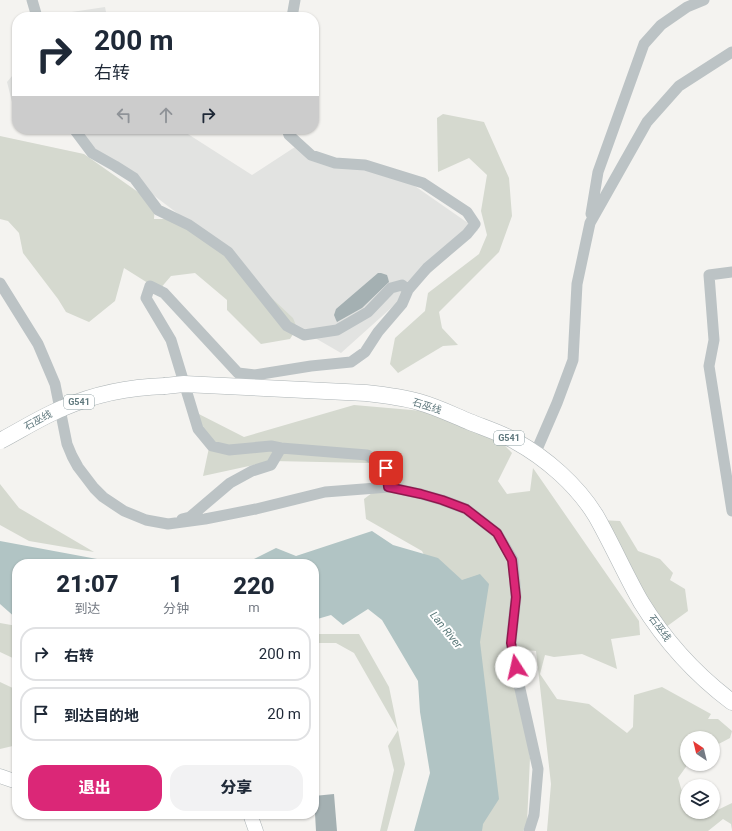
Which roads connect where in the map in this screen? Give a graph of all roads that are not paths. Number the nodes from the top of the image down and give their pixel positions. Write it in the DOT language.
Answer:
graph roads {
  1 [pos="32,0"];
  2 [pos="295,0"];
  3 [pos="704,0"];
  4 [pos="36,12"];
  5 [pos="293,12"];
  6 [pos="732,52"];
  7 [pos="78,134"];
  8 [pos="289,134"];
  9 [pos="590,223"];
  10 [pos="732,272"];
  11 [pos="0,283"];
  12 [pos="408,290"];
  13 [pos="184,384"];
  14 [pos="0,441"];
  15 [pos="281,448"];
  16 [pos="535,454"];
  17 [pos="388,487"];
  18 [pos="732,511"];
  19 [pos="120,516"];
  20 [pos="732,702"];
  21 [pos="0,776"];
  22 [pos="12,780"];
  23 [pos="252,819"];
  24 [pos="256,831"];
  25 [pos="529,831"];
  1 -- 4 [label="street"];
  2 -- 5 [label="street"];
  3 -- 9 [label="street"];
  6 -- 9 [label="street"];
  7 -- 12 [label="street"];
  8 -- 12 [label="street"];
  9 -- 16 [label="street"];
  10 -- 18 [label="street"];
  11 -- 17 [label="street"];
  12 -- 13 [label="street"];
  13 -- 14 [label="highway, 石巫线 / G541, bridge"];
  13 -- 15 [label="street"];
  13 -- 16 [label="highway, 石巫线 / G541"];
  15 -- 17 [label="street"];
  15 -- 19 [label="street"];
  16 -- 20 [label="highway, 石巫线 / G541"];
  17 -- 25 [label="street"];
  21 -- 22 [label="main road"];
  23 -- 24 [label="main road"];
}
